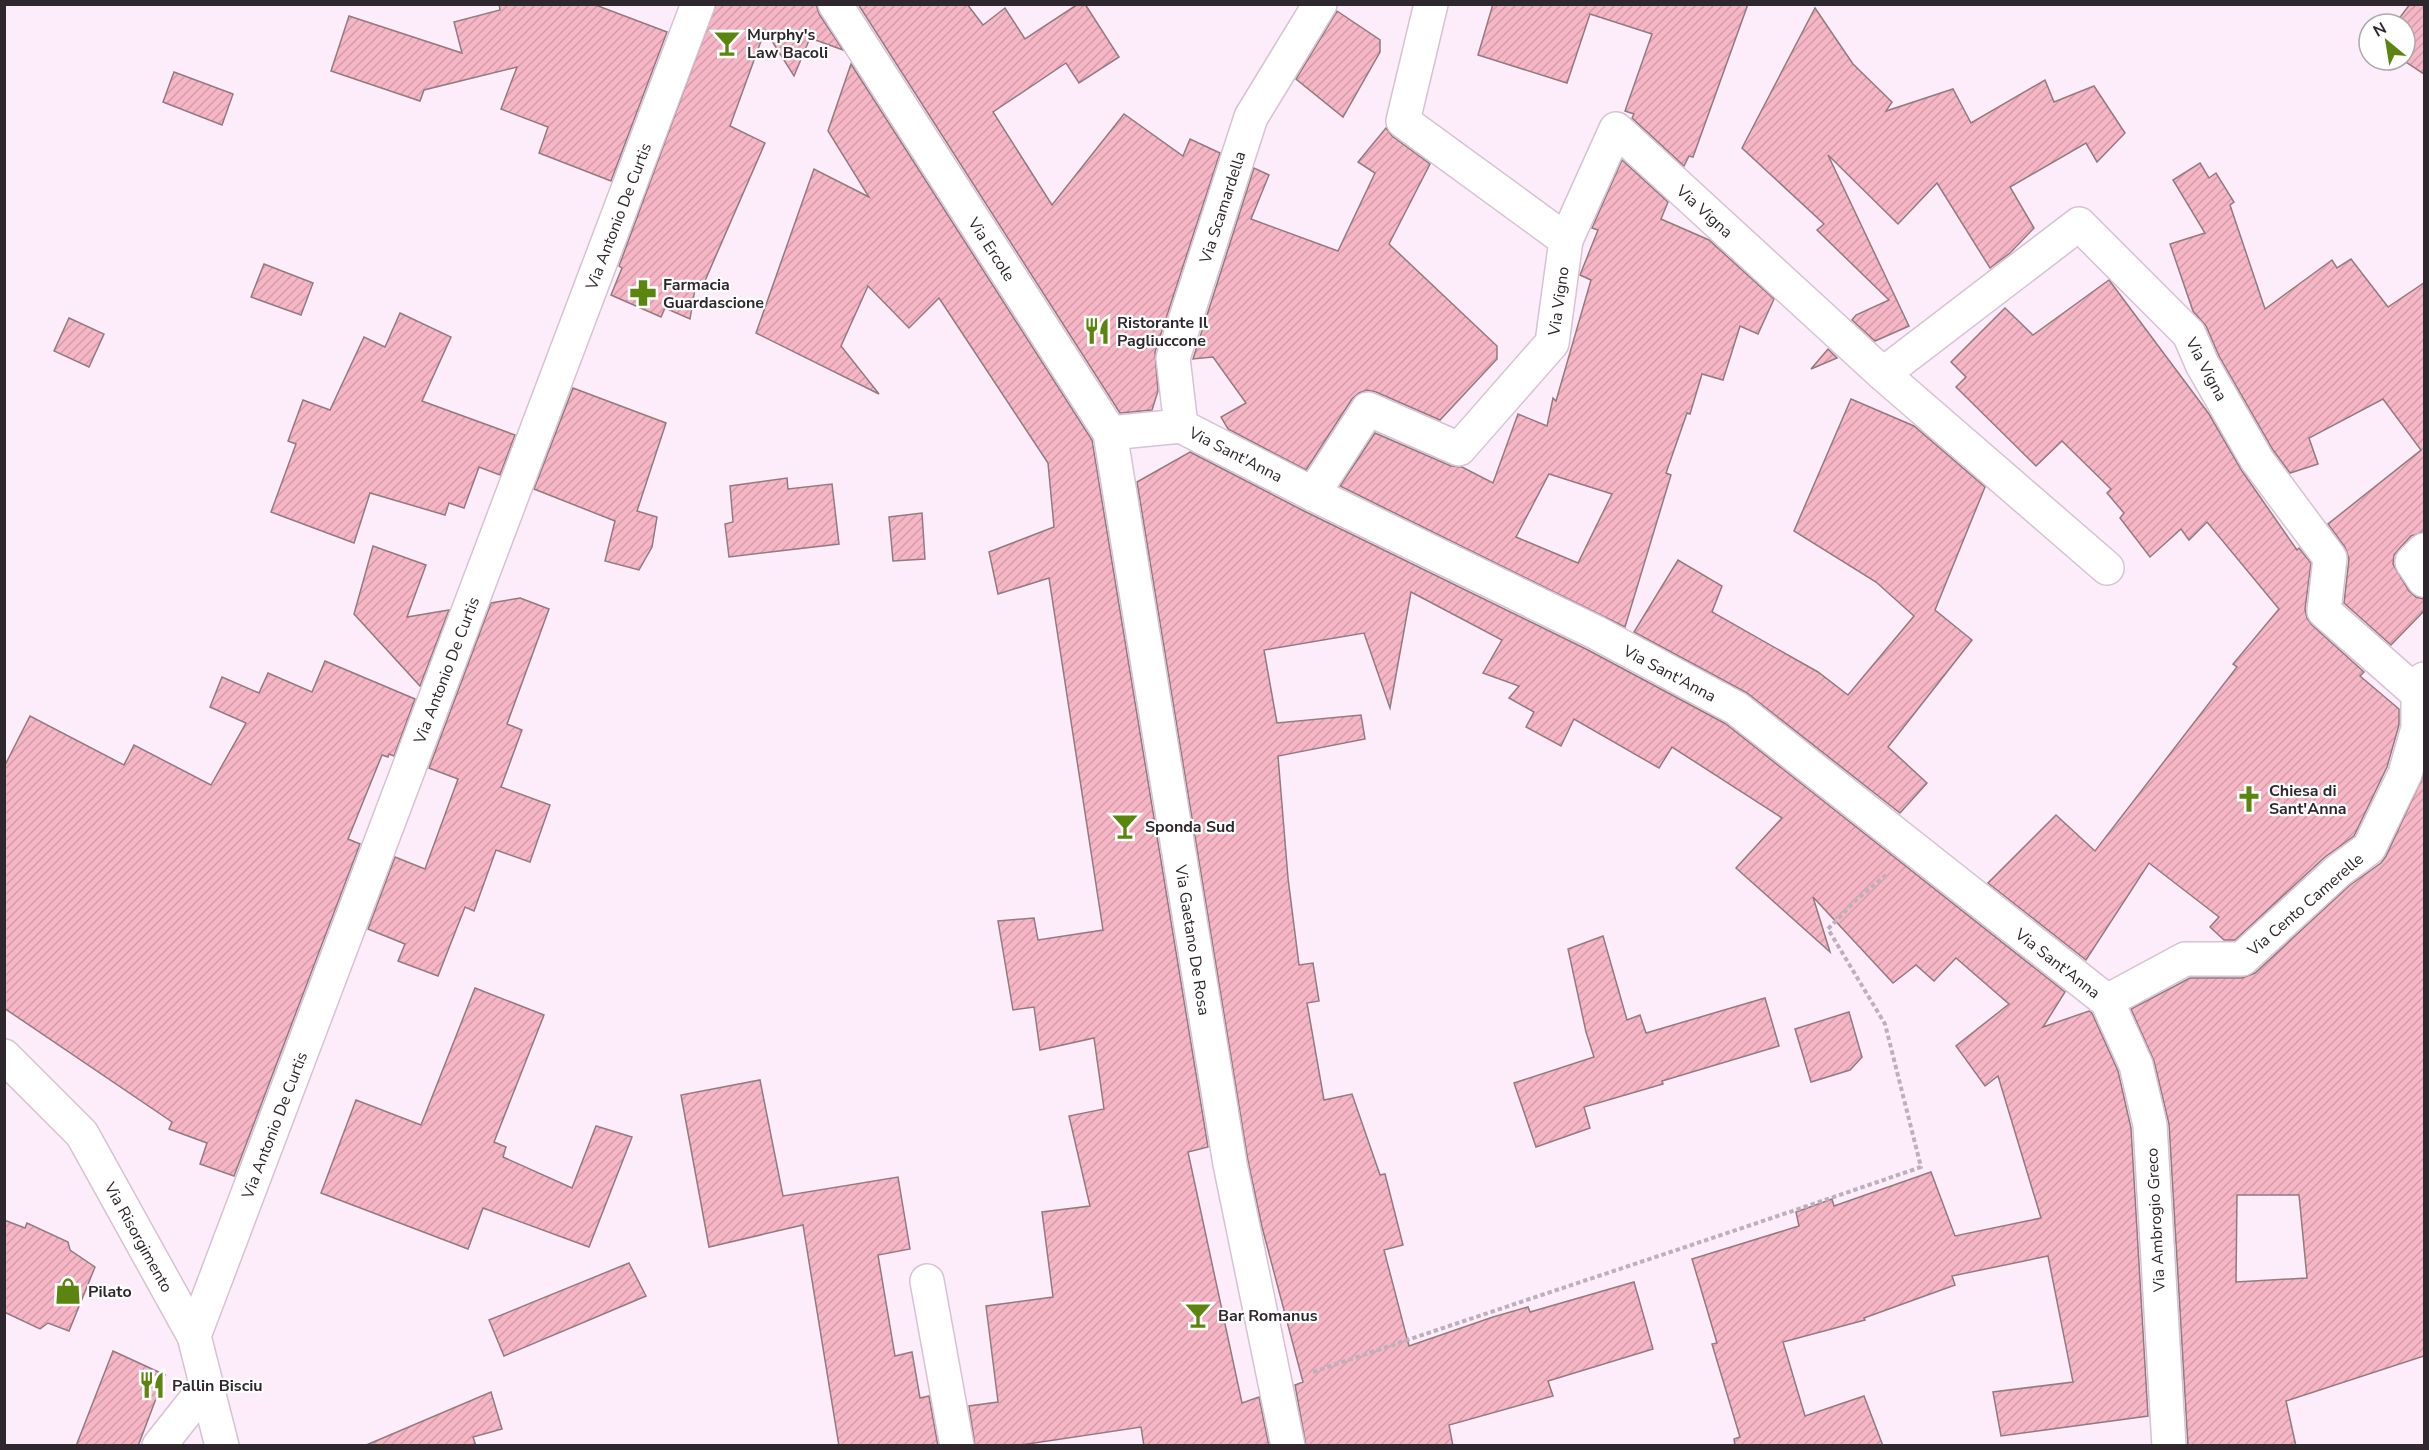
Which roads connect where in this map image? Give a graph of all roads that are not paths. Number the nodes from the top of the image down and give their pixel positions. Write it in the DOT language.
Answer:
graph roads {
  1 [pos="698,4"];
  2 [pos="835,4"];
  3 [pos="1320,4"];
  4 [pos="1431,4"];
  5 [pos="1566,240"];
  6 [pos="1883,374"];
  7 [pos="1181,426"];
  8 [pos="1110,433"];
  9 [pos="1313,494"];
  10 [pos="2424,550"];
  11 [pos="2107,568"];
  12 [pos="2424,580"];
  13 [pos="2421,686"];
  14 [pos="2107,1001"];
  15 [pos="4,1056"];
  16 [pos="927,1281"];
  17 [pos="194,1336"];
  18 [pos="205,1388"];
  19 [pos="159,1446"];
  20 [pos="222,1446"];
  21 [pos="957,1446"];
  22 [pos="1288,1446"];
  23 [pos="2169,1446"];
  1 -- 17 [label="street, Via Antonio De Curtis"];
  2 -- 8 [label="street, Via Ercole"];
  3 -- 7 [label="street, Via Scamardella"];
  4 -- 5 [label="street"];
  5 -- 6 [label="street, Via Vigna"];
  5 -- 9 [label="street, Via Vigno"];
  6 -- 11 [label="street, Via Vigna"];
  6 -- 13 [label="street, Via Vigna"];
  7 -- 8 [label="street"];
  7 -- 9 [label="street, Via Sant'Anna"];
  8 -- 22 [label="street, Via Gaetano De Rosa"];
  9 -- 14 [label="street, Via Sant'Anna"];
  10 -- 12 [label="street"];
  13 -- 14 [label="street, Via Cento Camerelle"];
  14 -- 23 [label="street, Via Ambrogio Greco"];
  15 -- 17 [label="street, Via Risorgimento"];
  16 -- 21 [label="street"];
  17 -- 18 [label="street, Via Risorgimento"];
  18 -- 19 [label="street"];
  18 -- 20 [label="street, Via Risorgimento"];
}
